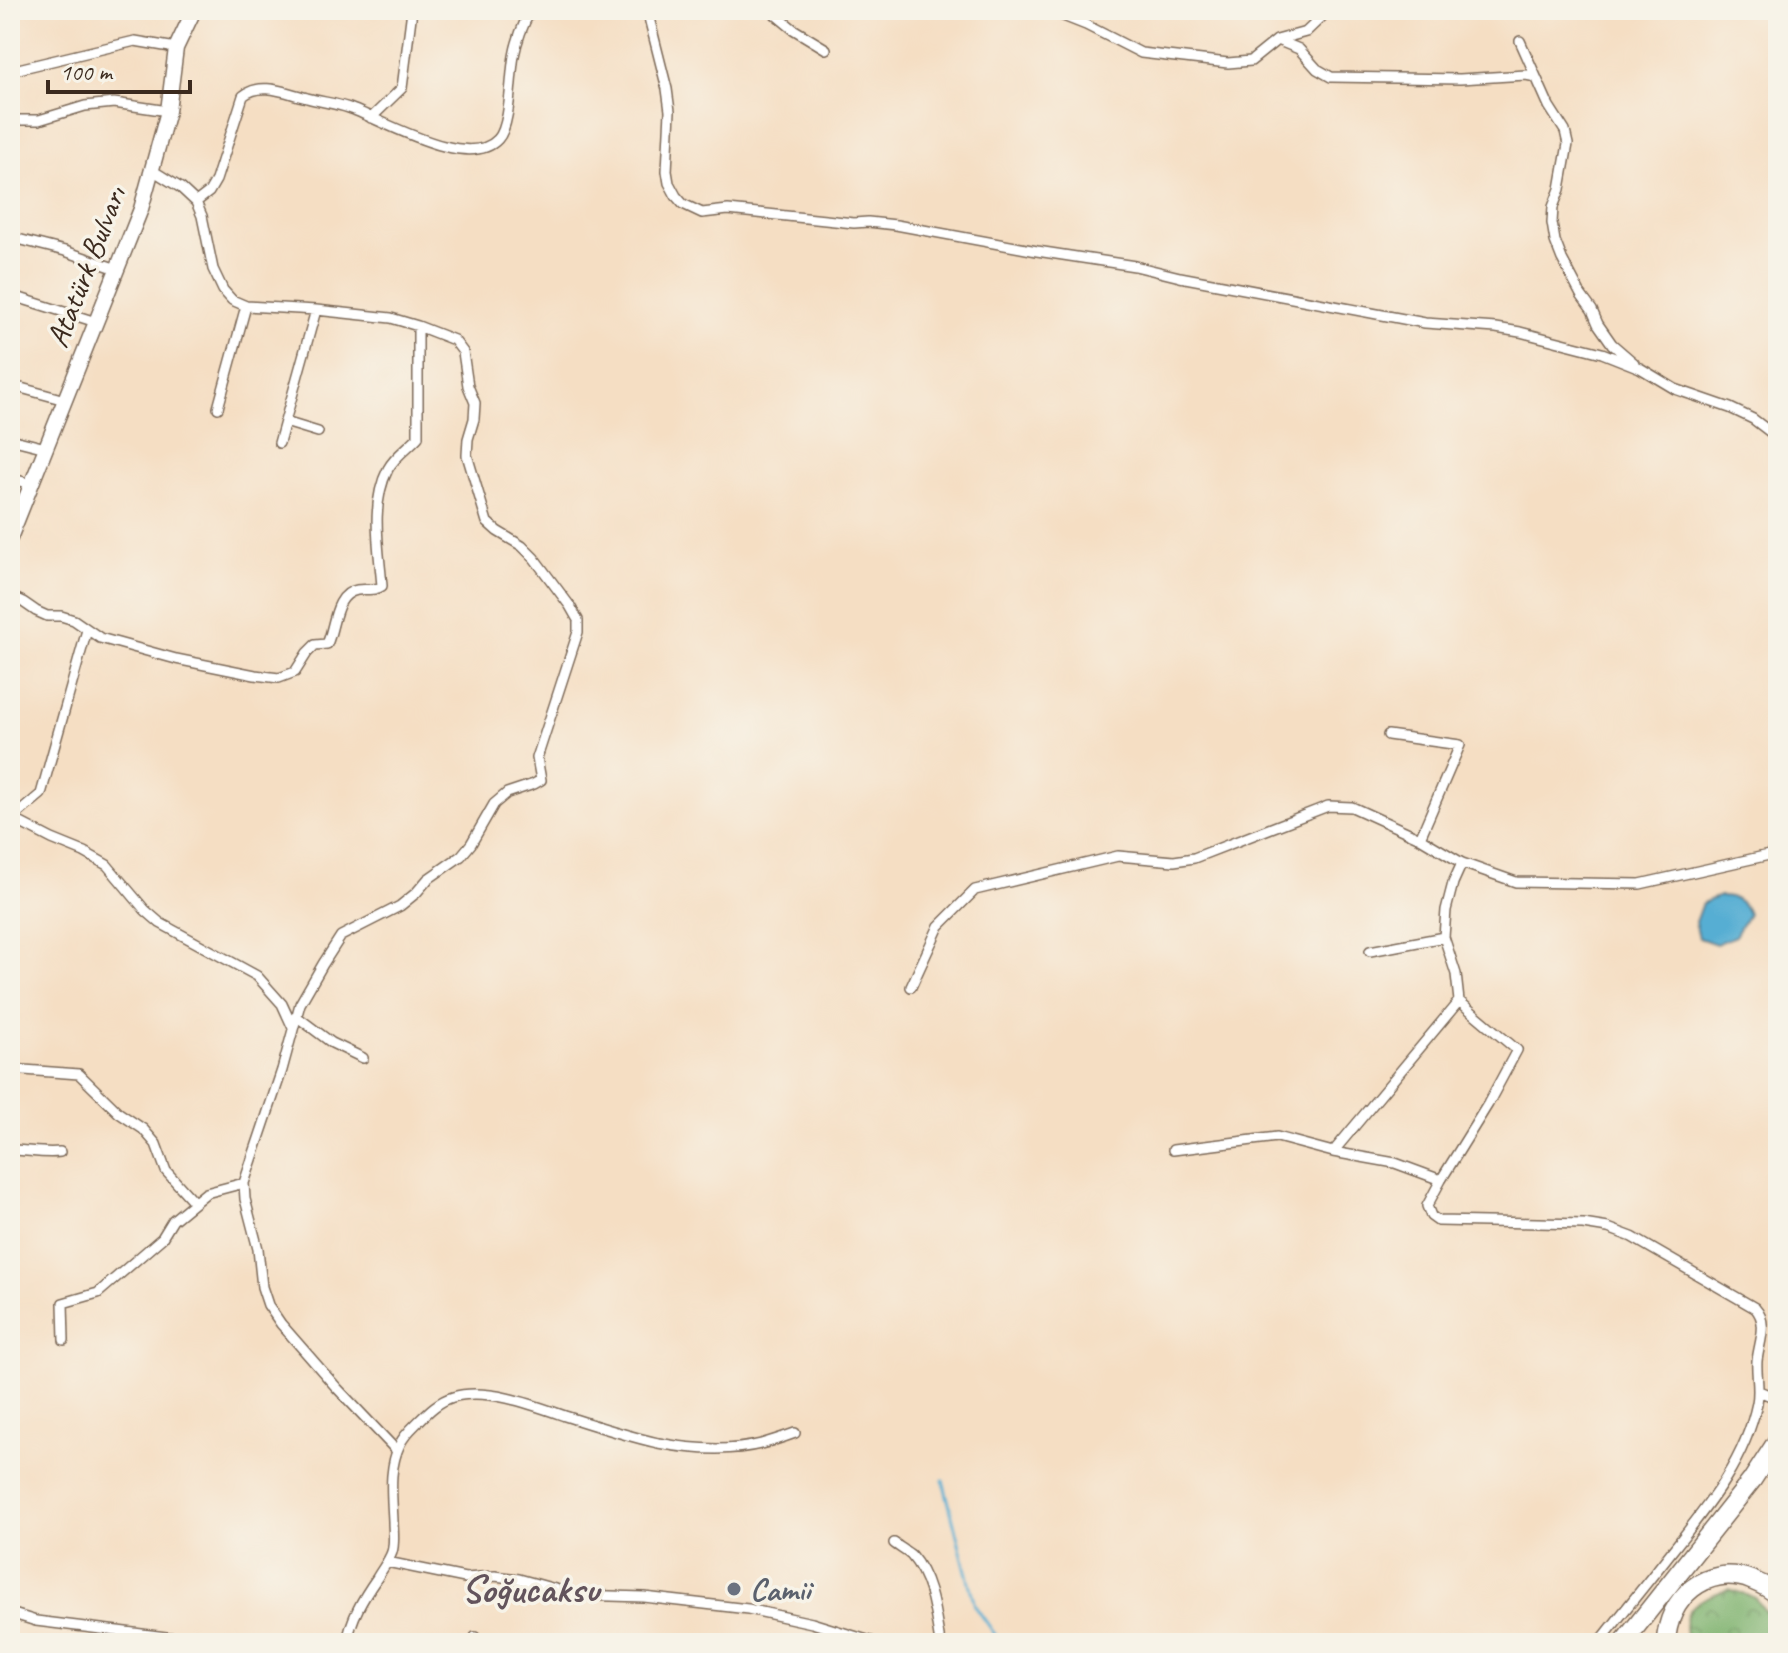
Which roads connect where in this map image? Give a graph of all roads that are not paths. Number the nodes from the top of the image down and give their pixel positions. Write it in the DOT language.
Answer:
graph roads {
  1 [pos="194,10"];
  2 [pos="412,10"];
  3 [pos="531,10"];
  4 [pos="647,10"];
  5 [pos="770,10"];
  6 [pos="1048,10"];
  7 [pos="1329,10"];
  8 [pos="1277,40"];
  9 [pos="1520,41"];
  10 [pos="176,48"];
  11 [pos="826,49"];
  12 [pos="10,71"];
  13 [pos="1536,77"];
  14 [pos="168,111"];
  15 [pos="371,118"];
  16 [pos="10,120"];
  17 [pos="152,170"];
  18 [pos="196,202"];
  19 [pos="10,237"];
  20 [pos="117,269"];
  21 [pos="10,295"];
  22 [pos="246,306"];
  23 [pos="316,310"];
  24 [pos="96,322"];
  25 [pos="418,326"];
  26 [pos="1640,368"];
  27 [pos="10,385"];
  28 [pos="65,400"];
  29 [pos="218,408"];
  30 [pos="285,422"];
  31 [pos="318,432"];
  32 [pos="1778,438"];
  33 [pos="10,439"];
  34 [pos="279,443"];
  35 [pos="46,448"];
  36 [pos="10,478"];
  37 [pos="31,484"];
  38 [pos="10,538"];
  39 [pos="10,596"];
  40 [pos="87,630"];
  41 [pos="1388,735"];
  42 [pos="12,812"];
  43 [pos="1420,838"];
  44 [pos="1778,853"];
  45 [pos="1462,863"];
  46 [pos="1444,937"];
  47 [pos="1370,951"];
  48 [pos="911,987"];
  49 [pos="1459,1001"];
  50 [pos="296,1016"];
  51 [pos="293,1028"];
  52 [pos="363,1058"];
  53 [pos="10,1069"];
  54 [pos="10,1150"];
  55 [pos="1173,1150"];
  56 [pos="60,1152"];
  57 [pos="1333,1152"];
  58 [pos="1441,1180"];
  59 [pos="244,1183"];
  60 [pos="194,1202"];
  61 [pos="64,1340"];
  62 [pos="1759,1391"];
  63 [pos="1778,1399"];
  64 [pos="795,1433"];
  65 [pos="1778,1440"];
  66 [pos="397,1451"];
  67 [pos="894,1543"];
  68 [pos="387,1562"];
  69 [pos="1778,1596"];
  70 [pos="10,1613"];
  71 [pos="215,1643"];
  72 [pos="347,1643"];
  73 [pos="877,1643"];
  74 [pos="940,1643"];
  75 [pos="1599,1643"];
  76 [pos="1623,1643"];
  77 [pos="1666,1643"];
  1 -- 10 [label="street, Atatürk Bulvarı"];
  2 -- 15 [label="street"];
  3 -- 15 [label="street"];
  4 -- 26 [label="street"];
  5 -- 11 [label="street"];
  6 -- 8 [label="street"];
  7 -- 8 [label="street"];
  8 -- 13 [label="street"];
  9 -- 13 [label="street"];
  10 -- 12 [label="street"];
  10 -- 14 [label="street, Atatürk Bulvarı"];
  13 -- 26 [label="street"];
  14 -- 16 [label="street"];
  14 -- 17 [label="street, Atatürk Bulvarı"];
  15 -- 18 [label="street"];
  17 -- 18 [label="street"];
  17 -- 20 [label="street, Atatürk Bulvarı"];
  18 -- 22 [label="street"];
  19 -- 20 [label="street"];
  20 -- 24 [label="street, Atatürk Bulvarı"];
  21 -- 24 [label="street"];
  22 -- 23 [label="street"];
  22 -- 29 [label="street"];
  23 -- 25 [label="street"];
  23 -- 30 [label="street"];
  24 -- 28 [label="street, Atatürk Bulvarı"];
  25 -- 40 [label="street"];
  25 -- 50 [label="street"];
  26 -- 32 [label="street"];
  27 -- 28 [label="street"];
  28 -- 35 [label="street, Atatürk Bulvarı"];
  30 -- 31 [label="street"];
  30 -- 34 [label="street"];
  33 -- 35 [label="street"];
  35 -- 37 [label="street, Atatürk Bulvarı"];
  36 -- 37 [label="street"];
  37 -- 38 [label="street, Atatürk Bulvarı"];
  39 -- 40 [label="street"];
  40 -- 42 [label="street"];
  41 -- 43 [label="street"];
  42 -- 51 [label="street"];
  43 -- 45 [label="street"];
  43 -- 48 [label="street"];
  44 -- 45 [label="street"];
  45 -- 46 [label="street"];
  46 -- 47 [label="street"];
  46 -- 49 [label="street"];
  49 -- 57 [label="street"];
  49 -- 58 [label="street"];
  50 -- 51 [label="street"];
  50 -- 52 [label="street"];
  51 -- 59 [label="street"];
  53 -- 60 [label="street"];
  54 -- 56 [label="street"];
  55 -- 57 [label="street"];
  57 -- 58 [label="street"];
  58 -- 62 [label="street"];
  59 -- 60 [label="street"];
  59 -- 66 [label="street"];
  60 -- 61 [label="street"];
  62 -- 63 [label="street"];
  62 -- 75 [label="street"];
  64 -- 66 [label="street"];
  65 -- 76 [label="highway"];
  66 -- 68 [label="street"];
  67 -- 74 [label="street"];
  68 -- 72 [label="street"];
  68 -- 73 [label="street"];
  69 -- 77 [label="highway"];
  70 -- 71 [label="street"];
}
